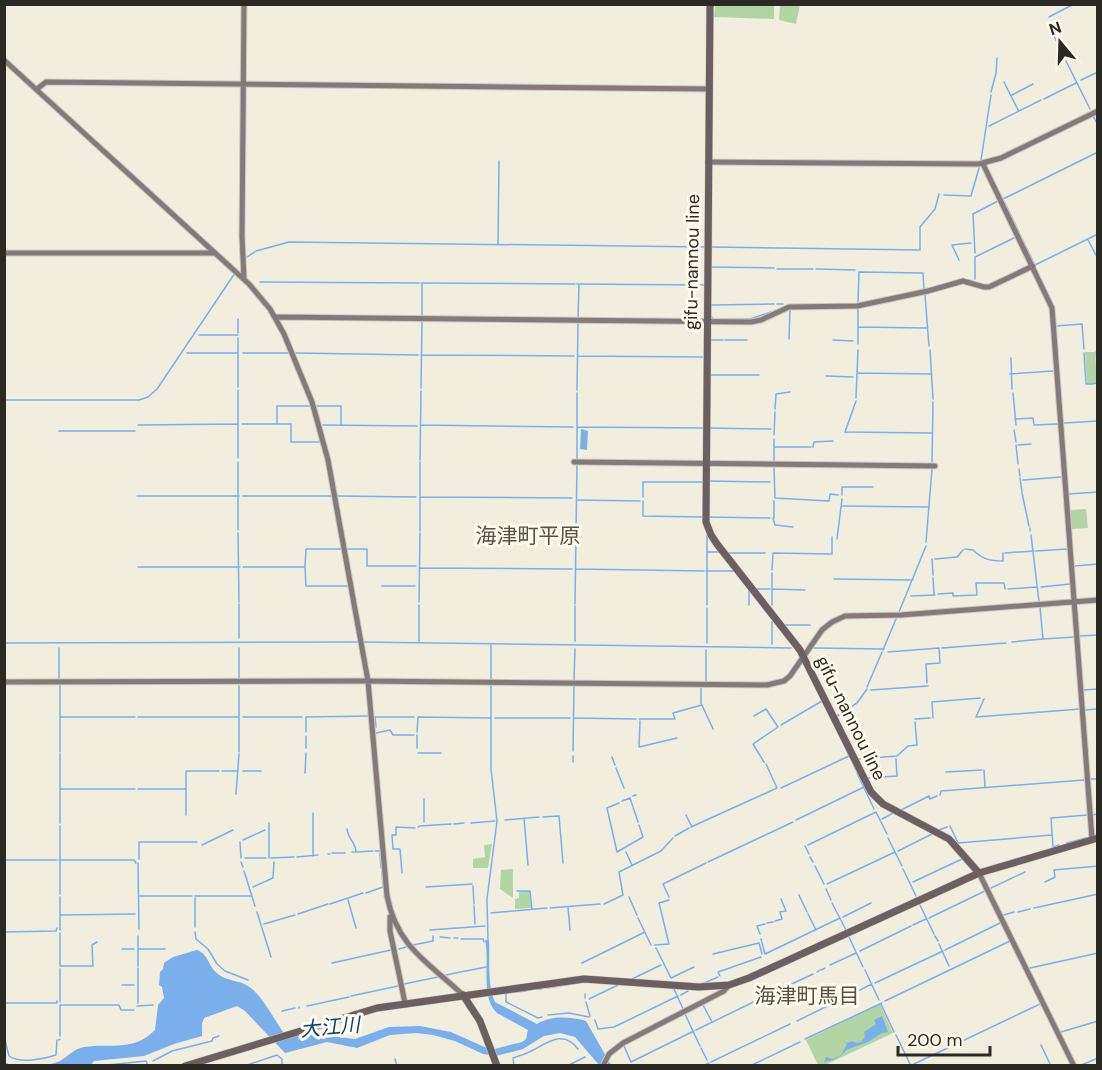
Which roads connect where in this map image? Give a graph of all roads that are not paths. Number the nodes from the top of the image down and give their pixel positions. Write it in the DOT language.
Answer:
graph roads {
  1 [pos="244,4"];
  2 [pos="710,4"];
  3 [pos="4,60"];
  4 [pos="244,84"];
  5 [pos="36,89"];
  6 [pos="708,89"];
  7 [pos="1098,111"];
  8 [pos="708,162"];
  9 [pos="983,164"];
  10 [pos="4,253"];
  11 [pos="213,253"];
  12 [pos="1033,266"];
  13 [pos="244,279"];
  14 [pos="276,318"];
  15 [pos="707,322"];
  16 [pos="574,462"];
  17 [pos="705,464"];
  18 [pos="935,466"];
  19 [pos="1098,600"];
  20 [pos="1074,602"];
  21 [pos="804,657"];
  22 [pos="368,681"];
  23 [pos="4,682"];
  24 [pos="1095,838"];
  25 [pos="979,873"];
  26 [pos="391,916"];
  27 [pos="729,985"];
  28 [pos="453,986"];
  29 [pos="486,992"];
  30 [pos="463,996"];
  31 [pos="448,997"];
  32 [pos="405,1004"];
  33 [pos="472,1006"];
  34 [pos="496,1062"];
  35 [pos="185,1065"];
  36 [pos="603,1065"];
  37 [pos="1074,1065"];
  1 -- 4 [label="street"];
  2 -- 6 [label="main road, gifu-nannou line"];
  3 -- 5 [label="street"];
  4 -- 5 [label="street"];
  4 -- 6 [label="street"];
  4 -- 13 [label="street"];
  5 -- 11 [label="street"];
  6 -- 8 [label="main road, gifu-nannou line"];
  7 -- 9 [label="street"];
  8 -- 9 [label="street"];
  8 -- 15 [label="main road, gifu-nannou line"];
  9 -- 12 [label="street"];
  10 -- 11 [label="street"];
  11 -- 13 [label="street"];
  12 -- 15 [label="street"];
  12 -- 20 [label="street"];
  13 -- 14 [label="street"];
  14 -- 15 [label="street"];
  14 -- 22 [label="street"];
  15 -- 17 [label="main road, gifu-nannou line"];
  16 -- 17 [label="street"];
  17 -- 18 [label="street"];
  17 -- 21 [label="main road, gifu-nannou line"];
  19 -- 20 [label="street"];
  20 -- 21 [label="street"];
  20 -- 24 [label="street"];
  21 -- 22 [label="street"];
  21 -- 25 [label="main road, gifu-nannou line"];
  22 -- 23 [label="street"];
  22 -- 26 [label="street"];
  24 -- 25 [label="main road"];
  25 -- 27 [label="main road"];
  25 -- 37 [label="street"];
  26 -- 28 [label="street"];
  26 -- 32 [label="street"];
  27 -- 29 [label="main road"];
  27 -- 36 [label="street"];
  28 -- 30 [label="street"];
  28 -- 31 [label="street"];
  29 -- 30 [label="main road"];
  29 -- 33 [label="main road"];
  30 -- 31 [label="main road"];
  30 -- 33 [label="main road"];
  31 -- 32 [label="main road"];
  32 -- 35 [label="main road"];
  33 -- 34 [label="main road"];
}
